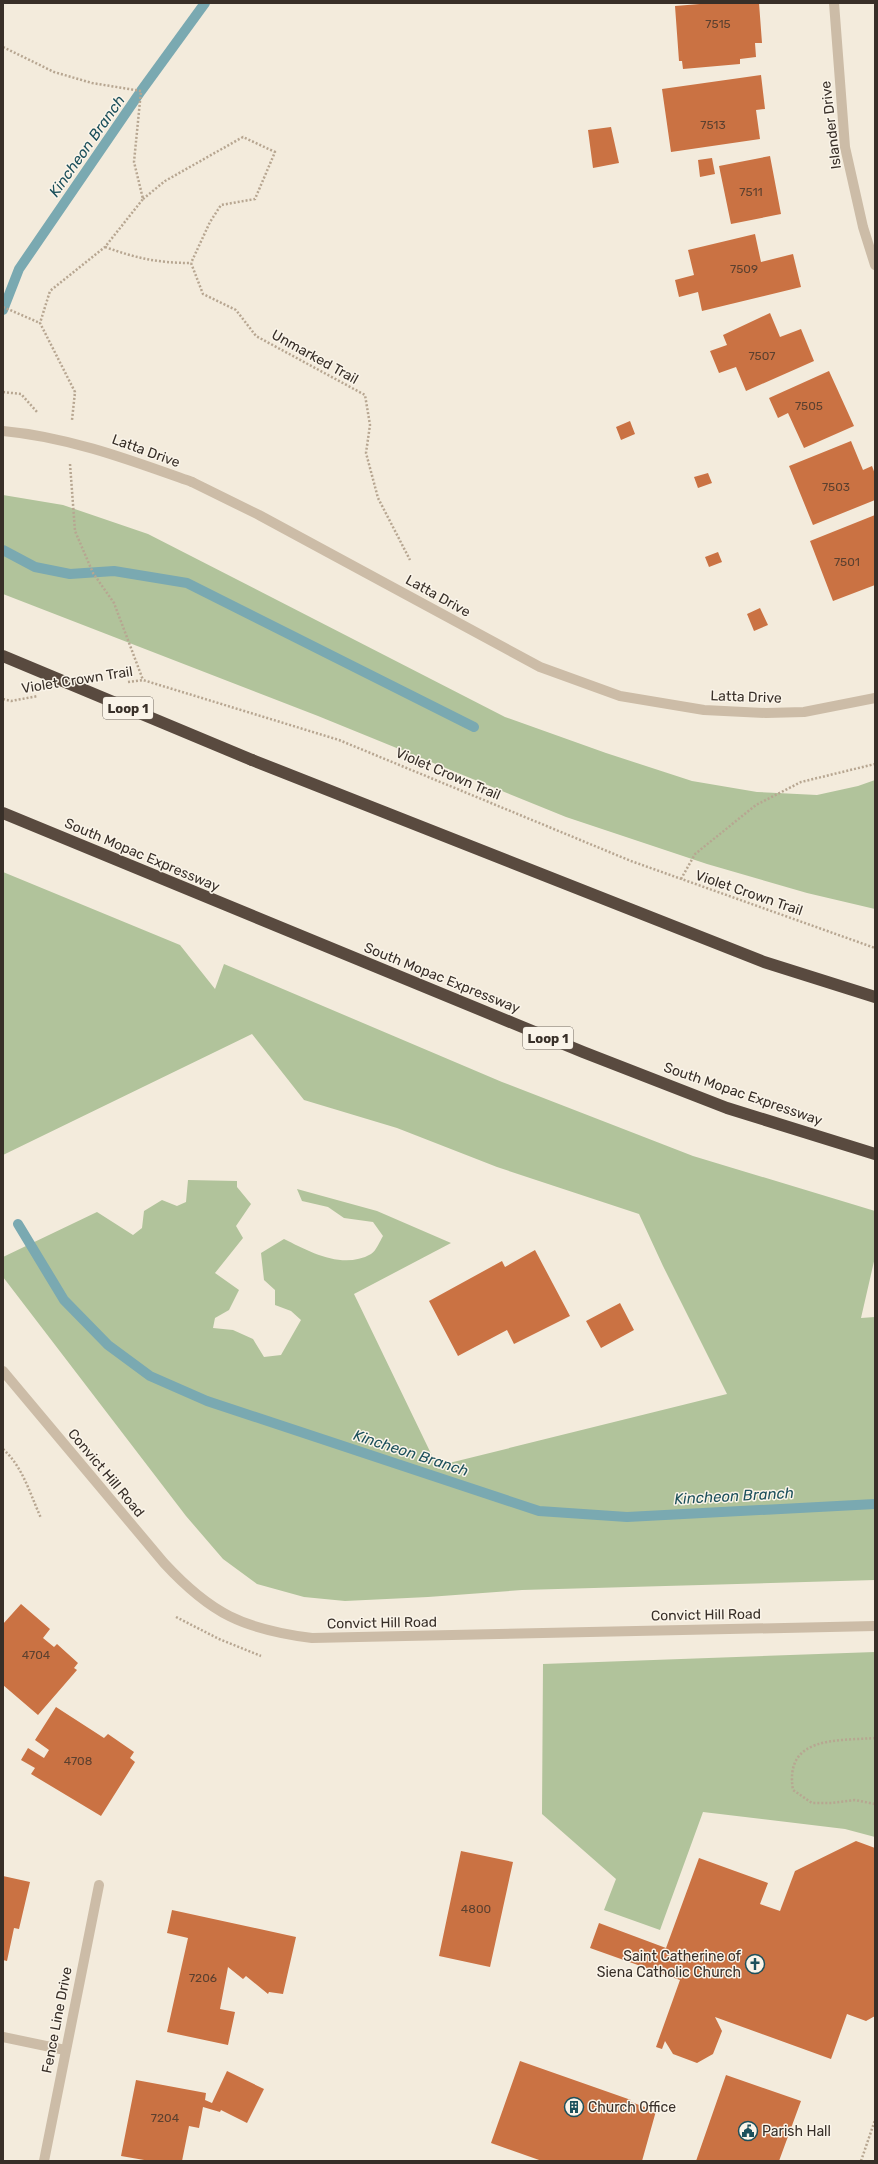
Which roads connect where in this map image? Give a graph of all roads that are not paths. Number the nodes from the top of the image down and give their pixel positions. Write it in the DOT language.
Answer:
graph roads {
  1 [pos="834,3"];
  2 [pos="875,264"];
  3 [pos="3,431"];
  4 [pos="3,656"];
  5 [pos="875,698"];
  6 [pos="3,813"];
  7 [pos="875,997"];
  8 [pos="875,1154"];
  9 [pos="3,1371"];
  10 [pos="875,1626"];
  11 [pos="99,1885"];
  12 [pos="3,2037"];
  13 [pos="65,2050"];
  14 [pos="44,2161"];
  1 -- 2 [label="street, Islander Drive"];
  3 -- 5 [label="street, Latta Drive, bridge"];
  4 -- 7 [label="highway, Loop 1, bridge"];
  6 -- 8 [label="highway, South Mopac Expressway / Loop 1"];
  9 -- 10 [label="street, Convict Hill Road"];
  11 -- 13 [label="street, Fence Line Drive"];
  12 -- 13 [label="street"];
  13 -- 14 [label="street, Fence Line Drive"];
}
